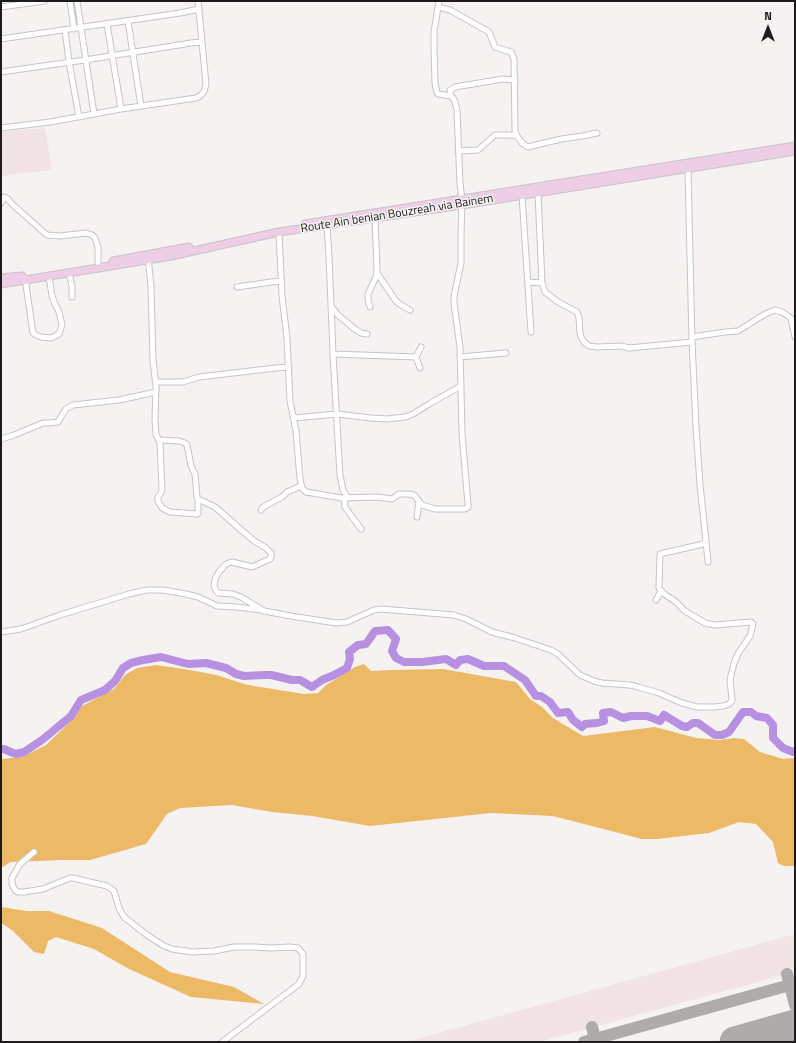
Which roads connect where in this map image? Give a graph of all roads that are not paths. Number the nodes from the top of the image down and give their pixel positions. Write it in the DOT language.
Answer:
graph roads {
  1 [pos="44,1"];
  2 [pos="70,1"];
  3 [pos="77,1"];
  4 [pos="198,1"];
  5 [pos="439,1"];
  6 [pos="1,7"];
  7 [pos="438,7"];
  8 [pos="199,9"];
  9 [pos="128,20"];
  10 [pos="108,24"];
  11 [pos="81,28"];
  12 [pos="74,29"];
  13 [pos="65,30"];
  14 [pos="1,39"];
  15 [pos="202,42"];
  16 [pos="133,53"];
  17 [pos="112,56"];
  18 [pos="85,60"];
  19 [pos="69,62"];
  20 [pos="1,72"];
  21 [pos="514,80"];
  22 [pos="451,96"];
  23 [pos="141,106"];
  24 [pos="121,109"];
  25 [pos="94,114"];
  26 [pos="79,117"];
  27 [pos="1,128"];
  28 [pos="597,133"];
  29 [pos="517,136"];
  30 [pos="795,146"];
  31 [pos="458,151"];
  32 [pos="795,151"];
  33 [pos="688,169"];
  34 [pos="538,193"];
  35 [pos="522,195"];
  36 [pos="2,197"];
  37 [pos="462,202"];
  38 [pos="1,203"];
  39 [pos="375,218"];
  40 [pos="327,225"];
  41 [pos="279,232"];
  42 [pos="148,257"];
  43 [pos="98,263"];
  44 [pos="69,273"];
  45 [pos="377,273"];
  46 [pos="49,276"];
  47 [pos="1,278"];
  48 [pos="25,278"];
  49 [pos="281,281"];
  50 [pos="528,282"];
  51 [pos="542,283"];
  52 [pos="1,284"];
  53 [pos="237,287"];
  54 [pos="72,297"];
  55 [pos="331,306"];
  56 [pos="370,307"];
  57 [pos="410,310"];
  58 [pos="531,332"];
  59 [pos="367,334"];
  60 [pos="795,337"];
  61 [pos="692,339"];
  62 [pos="421,348"];
  63 [pos="506,353"];
  64 [pos="333,354"];
  65 [pos="416,357"];
  66 [pos="460,357"];
  67 [pos="289,368"];
  68 [pos="420,368"];
  69 [pos="156,382"];
  70 [pos="461,386"];
  71 [pos="156,392"];
  72 [pos="337,414"];
  73 [pos="294,418"];
  74 [pos="1,439"];
  75 [pos="159,440"];
  76 [pos="301,486"];
  77 [pos="346,498"];
  78 [pos="198,499"];
  79 [pos="418,501"];
  80 [pos="261,510"];
  81 [pos="417,517"];
  82 [pos="361,530"];
  83 [pos="706,541"];
  84 [pos="708,562"];
  85 [pos="661,590"];
  86 [pos="656,600"];
  87 [pos="264,610"];
  88 [pos="1,632"];
  89 [pos="34,852"];
  90 [pos="222,1042"];
  1 -- 6 [label="street"];
  2 -- 12 [label="street"];
  3 -- 11 [label="street"];
  4 -- 8 [label="street"];
  5 -- 7 [label="street"];
  7 -- 21 [label="street"];
  7 -- 22 [label="street"];
  8 -- 9 [label="street"];
  8 -- 15 [label="street"];
  9 -- 10 [label="street"];
  9 -- 16 [label="street"];
  10 -- 11 [label="street"];
  10 -- 17 [label="street"];
  11 -- 12 [label="street"];
  11 -- 18 [label="street"];
  12 -- 13 [label="street"];
  13 -- 14 [label="street"];
  13 -- 19 [label="street"];
  15 -- 16 [label="street"];
  15 -- 23 [label="street"];
  16 -- 17 [label="street"];
  16 -- 23 [label="street"];
  17 -- 18 [label="street"];
  17 -- 24 [label="street"];
  18 -- 19 [label="street"];
  18 -- 25 [label="street"];
  19 -- 20 [label="street"];
  19 -- 26 [label="street"];
  21 -- 22 [label="street"];
  21 -- 29 [label="street"];
  22 -- 31 [label="street"];
  23 -- 24 [label="street"];
  24 -- 25 [label="street"];
  25 -- 26 [label="street"];
  26 -- 27 [label="street"];
  28 -- 29 [label="street"];
  29 -- 31 [label="street"];
  30 -- 37 [label="main road, Route Ain benian Bouzreah via Bainem"];
  31 -- 37 [label="street"];
  32 -- 33 [label="main road, Route Ain benian Bouzreah via Bainem"];
  33 -- 34 [label="main road, Route Ain benian Bouzreah via Bainem"];
  33 -- 61 [label="street"];
  34 -- 35 [label="main road, Route Ain benian Bouzreah via Bainem"];
  34 -- 51 [label="street"];
  35 -- 37 [label="main road, Route Ain benian Bouzreah via Bainem"];
  35 -- 50 [label="street"];
  36 -- 38 [label="street"];
  36 -- 43 [label="street"];
  37 -- 39 [label="main road, Route Ain benian Bouzreah via Bainem"];
  37 -- 42 [label="main road, Route Ain benian Bouzreah via Bainem"];
  37 -- 66 [label="street"];
  39 -- 40 [label="main road, Route Ain benian Bouzreah via Bainem"];
  39 -- 45 [label="street"];
  40 -- 41 [label="main road, Route Ain benian Bouzreah via Bainem"];
  40 -- 55 [label="street"];
  41 -- 42 [label="main road, Route Ain benian Bouzreah via Bainem"];
  41 -- 49 [label="street"];
  42 -- 43 [label="main road, Route Ain benian Bouzreah via Bainem"];
  42 -- 44 [label="main road, Route Ain benian Bouzreah via Bainem"];
  42 -- 69 [label="street"];
  43 -- 48 [label="main road, Route Ain benian Bouzreah via Bainem"];
  44 -- 46 [label="main road, Route Ain benian Bouzreah via Bainem"];
  44 -- 54 [label="street"];
  45 -- 56 [label="street"];
  45 -- 57 [label="street"];
  46 -- 48 [label="main road, Route Ain benian Bouzreah via Bainem"];
  46 -- 48 [label="street"];
  47 -- 48 [label="main road, Route Ain benian Bouzreah via Bainem"];
  48 -- 52 [label="main road, Route Ain benian Bouzreah via Bainem"];
  49 -- 53 [label="street"];
  49 -- 67 [label="street"];
  50 -- 51 [label="street"];
  50 -- 58 [label="street"];
  51 -- 61 [label="street"];
  55 -- 59 [label="street"];
  55 -- 64 [label="street"];
  60 -- 61 [label="street"];
  61 -- 83 [label="street"];
  62 -- 65 [label="street"];
  63 -- 66 [label="street"];
  64 -- 65 [label="street"];
  64 -- 72 [label="street"];
  65 -- 68 [label="street"];
  66 -- 70 [label="street"];
  67 -- 69 [label="street"];
  67 -- 73 [label="street"];
  69 -- 71 [label="street"];
  70 -- 72 [label="street"];
  70 -- 79 [label="street"];
  71 -- 74 [label="street"];
  71 -- 75 [label="street"];
  72 -- 73 [label="street"];
  72 -- 77 [label="street"];
  73 -- 76 [label="street"];
  75 -- 78 [label="street"];
  75 -- 78 [label="street"];
  76 -- 77 [label="street"];
  76 -- 80 [label="street"];
  77 -- 79 [label="street"];
  77 -- 82 [label="street"];
  78 -- 87 [label="street"];
  79 -- 81 [label="street"];
  83 -- 84 [label="street"];
  83 -- 85 [label="street"];
  85 -- 86 [label="street"];
  85 -- 87 [label="street"];
  87 -- 88 [label="street"];
  89 -- 90 [label="street"];
}
